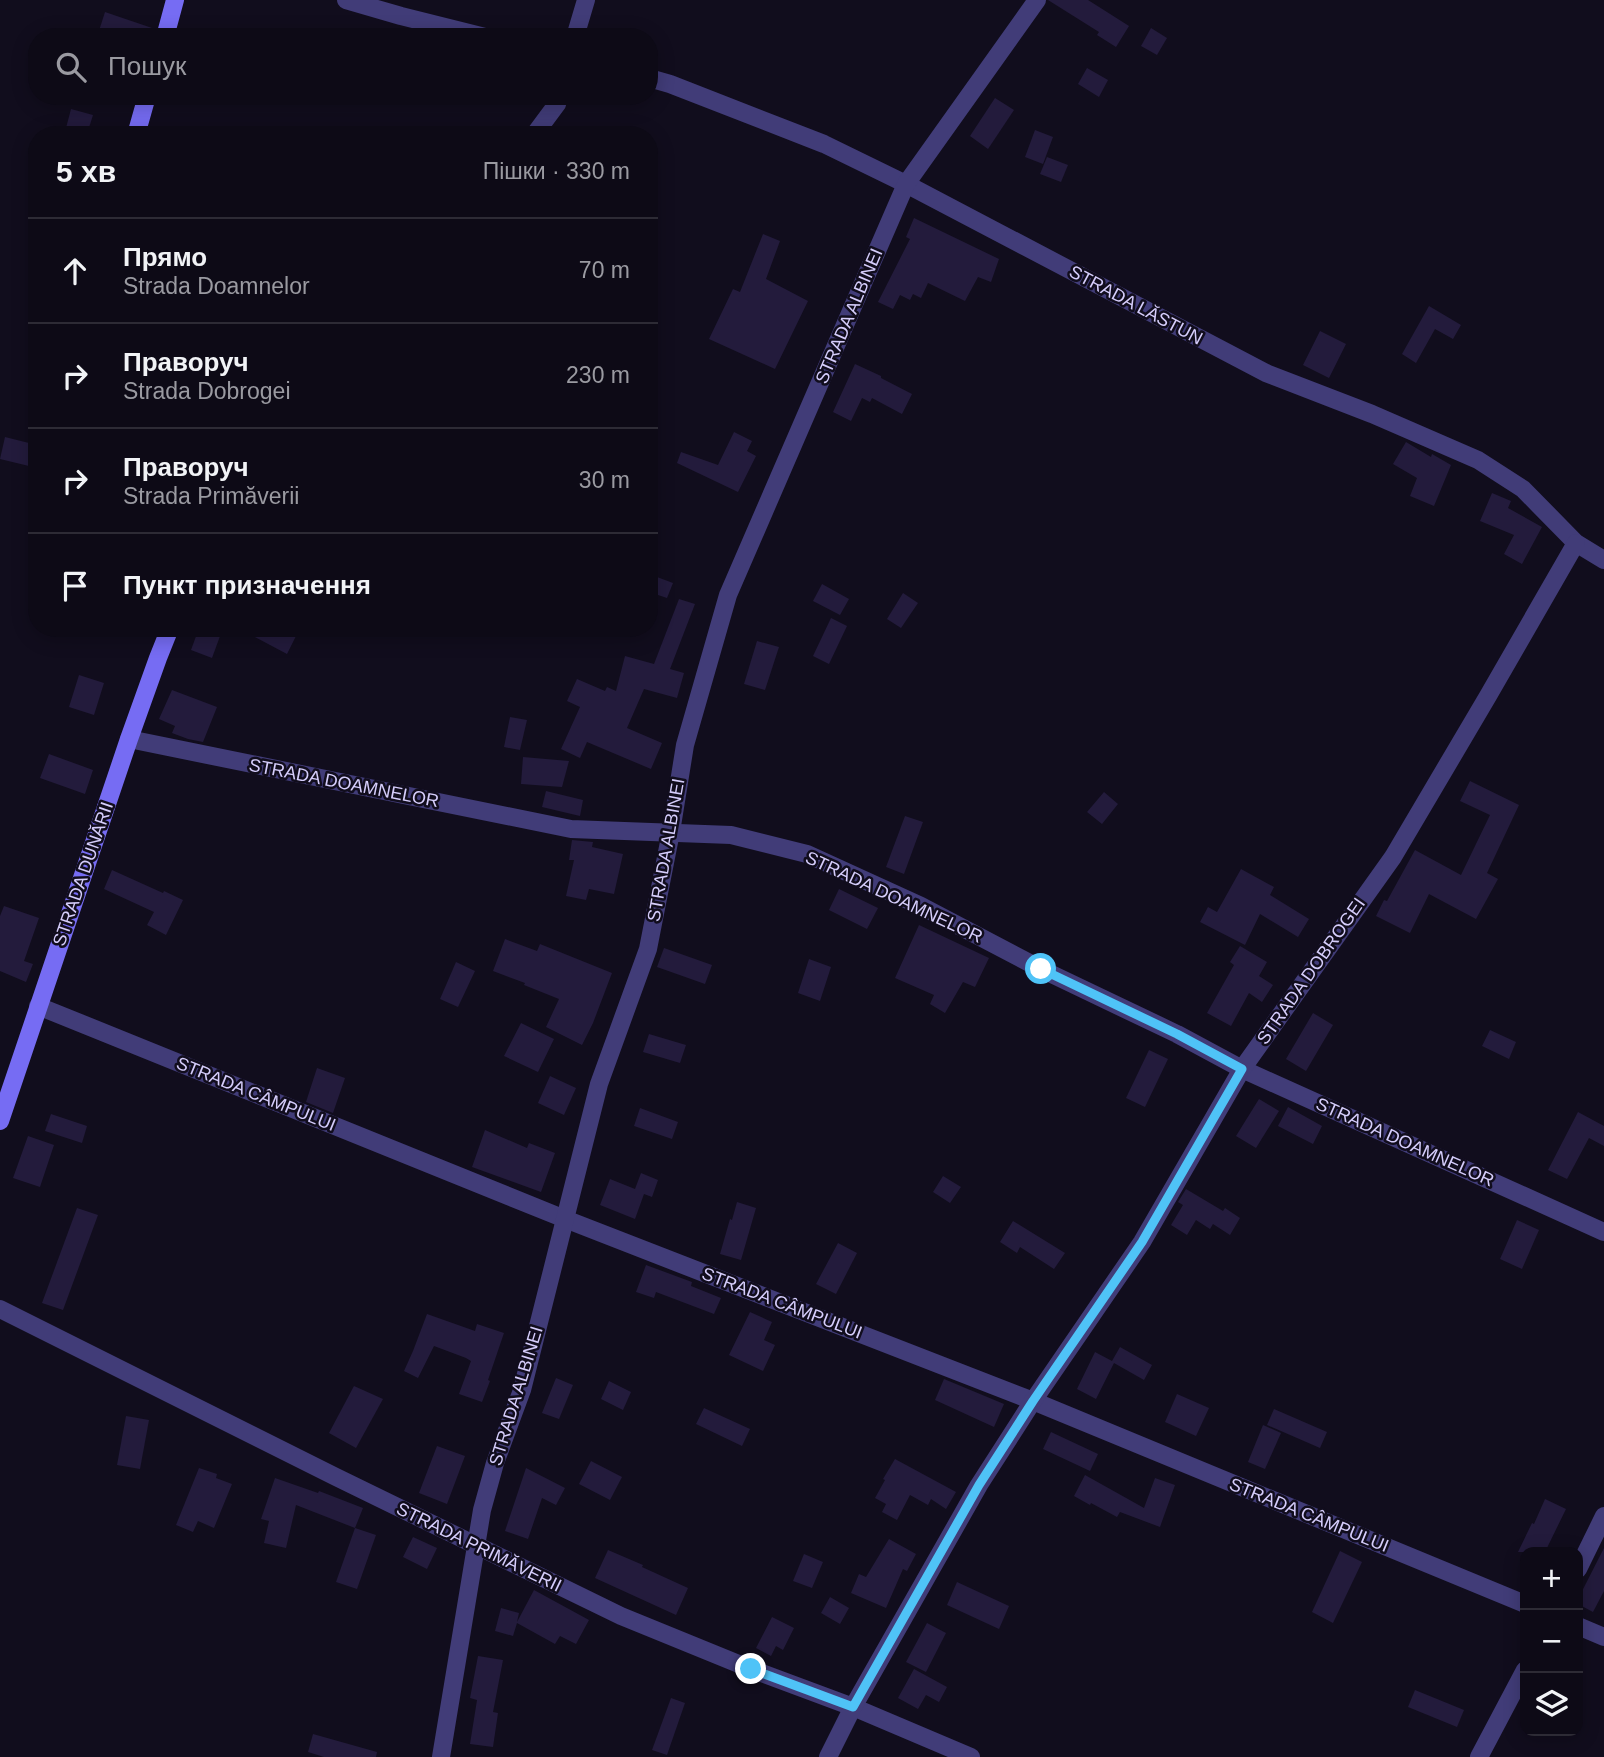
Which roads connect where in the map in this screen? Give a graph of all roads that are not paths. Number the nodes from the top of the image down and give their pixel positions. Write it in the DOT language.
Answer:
graph roads {
  1 [pos="175,0"];
  2 [pos="346,0"];
  3 [pos="586,0"];
  4 [pos="1037,0"];
  5 [pos="167,28"];
  6 [pos="449,28"];
  7 [pos="578,28"];
  8 [pos="658,81"];
  9 [pos="145,105"];
  10 [pos="557,105"];
  11 [pos="139,126"];
  12 [pos="541,126"];
  13 [pos="906,184"];
  14 [pos="1576,542"];
  15 [pos="1604,560"];
  16 [pos="167,637"];
  17 [pos="129,739"];
  18 [pos="671,832"];
  19 [pos="38,1006"];
  20 [pos="1242,1069"];
  21 [pos="0,1121"];
  22 [pos="565,1219"];
  23 [pos="1604,1232"];
  24 [pos="0,1309"];
  25 [pos="1033,1401"];
  26 [pos="1604,1516"];
  27 [pos="476,1546"];
  28 [pos="1583,1559"];
  29 [pos="1520,1602"];
  30 [pos="1583,1628"];
  31 [pos="1604,1637"];
  32 [pos="1523,1673"];
  33 [pos="853,1707"];
  34 [pos="440,1757"];
  35 [pos="828,1757"];
  36 [pos="971,1757"];
  37 [pos="1479,1757"];
  1 -- 5 [label="main road"];
  2 -- 6 [label="street"];
  3 -- 7 [label="street"];
  4 -- 13 [label="street, STRADA ALBINEI"];
  8 -- 13 [label="street, STRADA LĂSTUN"];
  9 -- 11 [label="main road"];
  10 -- 12 [label="street"];
  13 -- 14 [label="street, STRADA LĂSTUN"];
  13 -- 18 [label="street, STRADA ALBINEI"];
  14 -- 15 [label="street, STRADA LĂSTUN"];
  14 -- 20 [label="street, STRADA DOBROGEI"];
  16 -- 17 [label="main road, STRADA DUNĂRII"];
  17 -- 18 [label="street, STRADA DOAMNELOR"];
  17 -- 19 [label="main road, STRADA DUNĂRII"];
  18 -- 20 [label="street, STRADA DOAMNELOR"];
  18 -- 22 [label="street, STRADA ALBINEI"];
  19 -- 21 [label="main road, STRADA DUNĂRII"];
  19 -- 22 [label="street, STRADA CÂMPULUI"];
  20 -- 23 [label="street, STRADA DOAMNELOR"];
  20 -- 25 [label="street, STRADA DOBROGEI"];
  22 -- 25 [label="street, STRADA CÂMPULUI"];
  22 -- 27 [label="street, STRADA ALBINEI"];
  24 -- 27 [label="street, STRADA PRIMĂVERII"];
  25 -- 29 [label="street, STRADA CÂMPULUI"];
  25 -- 33 [label="street, STRADA DOBROGEI"];
  26 -- 28 [label="street"];
  27 -- 33 [label="street, STRADA PRIMĂVERII"];
  27 -- 34 [label="street, STRADA ALBINEI"];
  30 -- 31 [label="street"];
  32 -- 37 [label="street"];
  33 -- 35 [label="street, STRADA DOBROGEI"];
  33 -- 36 [label="street, STRADA PRIMĂVERII"];
}
